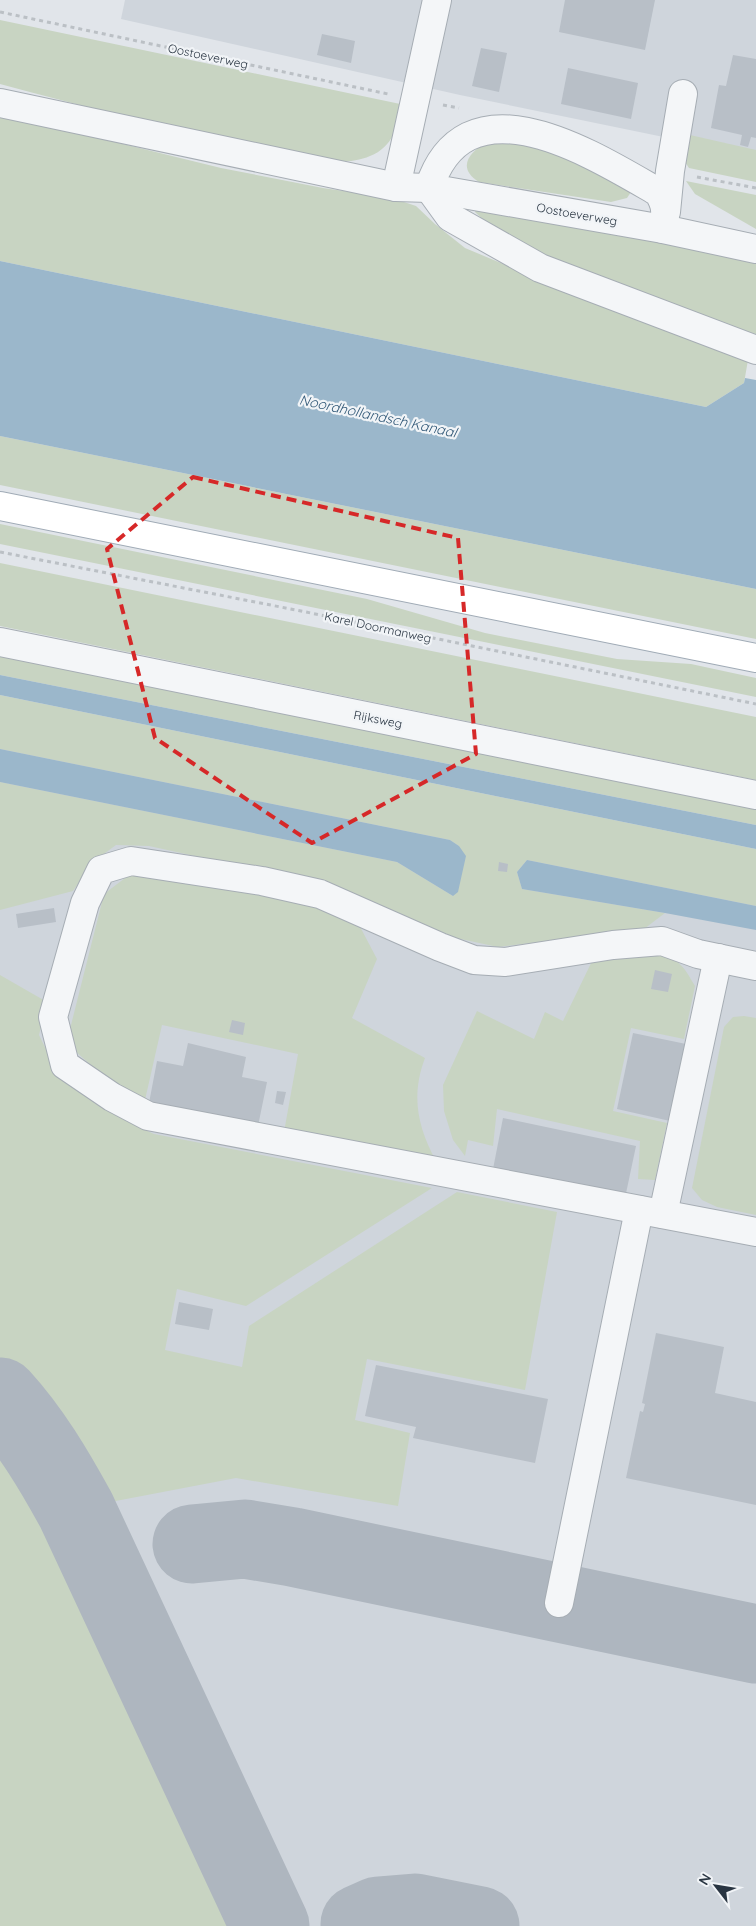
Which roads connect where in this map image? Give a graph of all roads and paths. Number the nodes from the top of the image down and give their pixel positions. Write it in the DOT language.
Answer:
graph roads {
  1 [pos="437,0"];
  2 [pos="0,12"];
  3 [pos="683,94"];
  4 [pos="416,100"];
  5 [pos="0,103"];
  6 [pos="462,109"];
  7 [pos="670,171"];
  8 [pos="396,187"];
  9 [pos="429,188"];
  10 [pos="756,188"];
  11 [pos="664,221"];
  12 [pos="756,249"];
  13 [pos="756,350"];
  14 [pos="0,506"];
  15 [pos="0,552"];
  16 [pos="0,642"];
  17 [pos="756,658"];
  18 [pos="756,704"];
  19 [pos="756,795"];
  20 [pos="718,958"];
  21 [pos="756,966"];
  22 [pos="651,1212"];
  23 [pos="756,1232"];
  24 [pos="559,1603"];
  1 -- 4 [label="street"];
  2 -- 4 [label="path, Oostoeverweg"];
  3 -- 7 [label="street"];
  4 -- 6 [label="path, Oostoeverweg"];
  4 -- 8 [label="street"];
  5 -- 8 [label="street, Oostoeverweg"];
  7 -- 10 [label="path"];
  7 -- 11 [label="street"];
  8 -- 9 [label="street, Oostoeverweg"];
  9 -- 11 [label="street, Oostoeverweg"];
  9 -- 11 [label="street"];
  9 -- 13 [label="street"];
  11 -- 12 [label="street, Oostoeverweg"];
  14 -- 17 [label="main road"];
  15 -- 18 [label="path, Karel Doormanweg"];
  16 -- 19 [label="street, Rijksweg"];
  20 -- 21 [label="street"];
  20 -- 22 [label="street"];
  20 -- 22 [label="street"];
  22 -- 23 [label="street"];
  22 -- 24 [label="street"];
}
